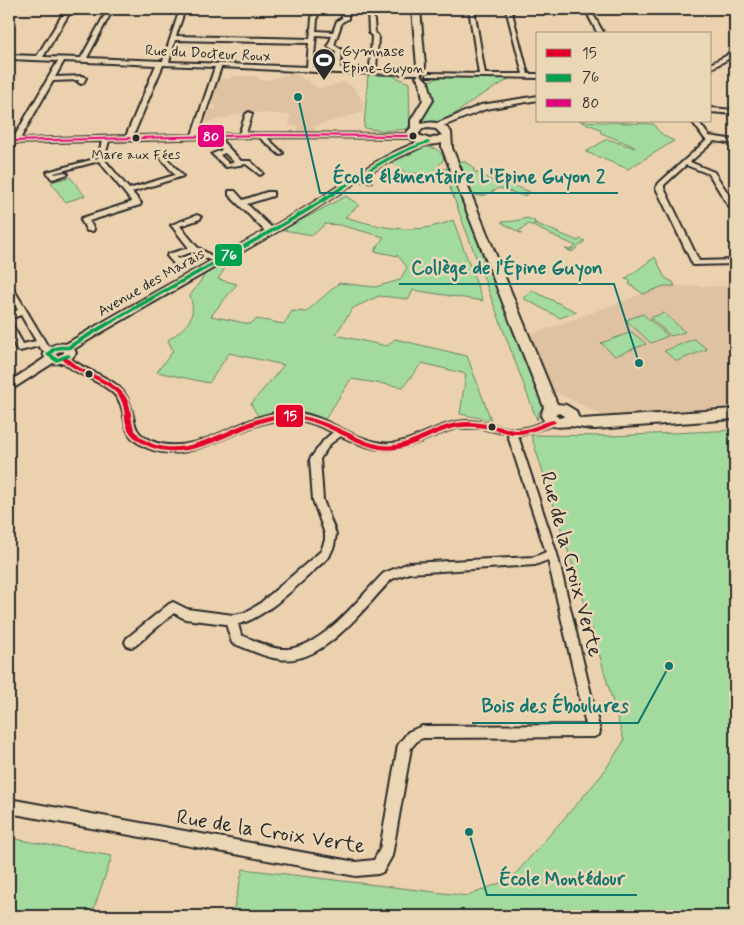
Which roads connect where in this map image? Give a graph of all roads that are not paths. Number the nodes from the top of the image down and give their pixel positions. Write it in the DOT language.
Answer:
graph roads {
  1 [pos="69,9"];
  2 [pos="110,9"];
  3 [pos="182,9"];
  4 [pos="315,9"];
  5 [pos="346,9"];
  6 [pos="372,9"];
  7 [pos="416,9"];
  8 [pos="471,9"];
  9 [pos="509,9"];
  10 [pos="588,9"];
  11 [pos="729,9"];
  12 [pos="735,12"];
  13 [pos="600,32"];
  14 [pos="313,33"];
  15 [pos="335,34"];
  16 [pos="172,38"];
  17 [pos="312,41"];
  18 [pos="735,49"];
  19 [pos="9,57"];
  20 [pos="39,58"];
  21 [pos="62,59"];
  22 [pos="83,60"];
  23 [pos="162,64"];
  24 [pos="712,65"];
  25 [pos="218,66"];
  26 [pos="310,70"];
  27 [pos="337,71"];
  28 [pos="374,72"];
  29 [pos="424,74"];
  30 [pos="482,76"];
  31 [pos="526,76"];
  32 [pos="536,76"];
  33 [pos="51,79"];
  34 [pos="82,82"];
  35 [pos="536,98"];
  36 [pos="712,110"];
  37 [pos="735,112"];
  38 [pos="249,114"];
  39 [pos="696,122"];
  40 [pos="415,131"];
  41 [pos="440,133"];
  42 [pos="262,135"];
  43 [pos="215,136"];
  44 [pos="242,136"];
  45 [pos="194,137"];
  46 [pos="129,138"];
  47 [pos="106,139"];
  48 [pos="711,140"];
  49 [pos="12,141"];
  50 [pos="431,142"];
  51 [pos="735,142"];
  52 [pos="226,150"];
  53 [pos="405,152"];
  54 [pos="280,153"];
  55 [pos="163,157"];
  56 [pos="102,159"];
  57 [pos="686,162"];
  58 [pos="239,163"];
  59 [pos="260,173"];
  60 [pos="65,174"];
  61 [pos="128,191"];
  62 [pos="232,193"];
  63 [pos="270,194"];
  64 [pos="242,203"];
  65 [pos="735,206"];
  66 [pos="197,217"];
  67 [pos="90,229"];
  68 [pos="270,232"];
  69 [pos="194,248"];
  70 [pos="203,254"];
  71 [pos="216,261"];
  72 [pos="735,262"];
  73 [pos="9,288"];
  74 [pos="22,312"];
  75 [pos="9,316"];
  76 [pos="9,326"];
  77 [pos="41,342"];
  78 [pos="66,353"];
  79 [pos="51,355"];
  80 [pos="9,387"];
  81 [pos="735,414"];
  82 [pos="553,415"];
  83 [pos="340,432"];
  84 [pos="515,432"];
  85 [pos="552,554"];
  86 [pos="233,620"];
  87 [pos="131,642"];
  88 [pos="9,806"];
  1 -- 20 [label="street"];
  2 -- 22 [label="street"];
  3 -- 16 [label="street"];
  4 -- 14 [label="street"];
  5 -- 15 [label="street"];
  6 -- 28 [label="street"];
  7 -- 29 [label="main road"];
  8 -- 30 [label="street"];
  9 -- 31 [label="street"];
  10 -- 13 [label="street"];
  11 -- 12 [label="street"];
  14 -- 15 [label="street"];
  14 -- 17 [label="street"];
  15 -- 27 [label="street"];
  16 -- 17 [label="street"];
  16 -- 23 [label="street"];
  17 -- 26 [label="street"];
  18 -- 24 [label="street"];
  19 -- 20 [label="street, Rue du Docteur Roux"];
  20 -- 21 [label="street, Rue du Docteur Roux"];
  21 -- 22 [label="street, Rue du Docteur Roux"];
  21 -- 33 [label="street"];
  22 -- 23 [label="street, Rue du Docteur Roux"];
  23 -- 25 [label="street, Rue du Docteur Roux"];
  23 -- 46 [label="street"];
  25 -- 26 [label="street, Rue du Docteur Roux"];
  25 -- 45 [label="street"];
  26 -- 27 [label="street, Rue du Docteur Roux"];
  27 -- 28 [label="street, Rue du Docteur Roux"];
  28 -- 29 [label="street, Rue du Docteur Roux"];
  29 -- 30 [label="street, Rue du Docteur Roux"];
  29 -- 40 [label="main road"];
  30 -- 31 [label="street, Rue du Docteur Roux"];
  31 -- 32 [label="street, Rue du Docteur Roux"];
  33 -- 34 [label="street"];
  33 -- 49 [label="street"];
  35 -- 41 [label="street"];
  36 -- 37 [label="street"];
  38 -- 44 [label="street"];
  39 -- 48 [label="street"];
  40 -- 41 [label="main road"];
  40 -- 42 [label="street"];
  40 -- 50 [label="main road"];
  40 -- 53 [label="street, Avenue des Marais"];
  41 -- 50 [label="main road"];
  41 -- 82 [label="main road"];
  42 -- 44 [label="street"];
  42 -- 54 [label="street"];
  43 -- 44 [label="street"];
  43 -- 45 [label="street"];
  43 -- 52 [label="street"];
  45 -- 46 [label="street"];
  46 -- 47 [label="street"];
  47 -- 49 [label="street"];
  47 -- 56 [label="street"];
  48 -- 51 [label="street"];
  48 -- 57 [label="street"];
  50 -- 53 [label="street, Avenue des Marais"];
  52 -- 58 [label="street"];
  52 -- 58 [label="street"];
  53 -- 68 [label="street, Avenue des Marais"];
  55 -- 61 [label="street"];
  56 -- 60 [label="street"];
  56 -- 61 [label="street"];
  57 -- 65 [label="street"];
  57 -- 72 [label="street"];
  58 -- 59 [label="street"];
  61 -- 67 [label="street"];
  62 -- 64 [label="street"];
  63 -- 64 [label="street"];
  64 -- 68 [label="street"];
  66 -- 69 [label="street"];
  68 -- 71 [label="street, Avenue des Marais"];
  69 -- 70 [label="street"];
  69 -- 70 [label="street"];
  70 -- 71 [label="street"];
  71 -- 78 [label="street, Avenue des Marais"];
  73 -- 74 [label="street"];
  74 -- 75 [label="street"];
  74 -- 77 [label="street"];
  76 -- 77 [label="street"];
  77 -- 79 [label="street"];
  78 -- 79 [label="street, Avenue des Marais"];
  78 -- 83 [label="street"];
  79 -- 80 [label="street, Avenue des Marais"];
  81 -- 82 [label="main road"];
  82 -- 84 [label="street"];
  83 -- 84 [label="street"];
  83 -- 86 [label="street"];
  84 -- 85 [label="street, Rue de la Croix Verte"];
  85 -- 86 [label="street"];
  85 -- 88 [label="street, Rue de la Croix Verte"];
  86 -- 87 [label="street"];
}
